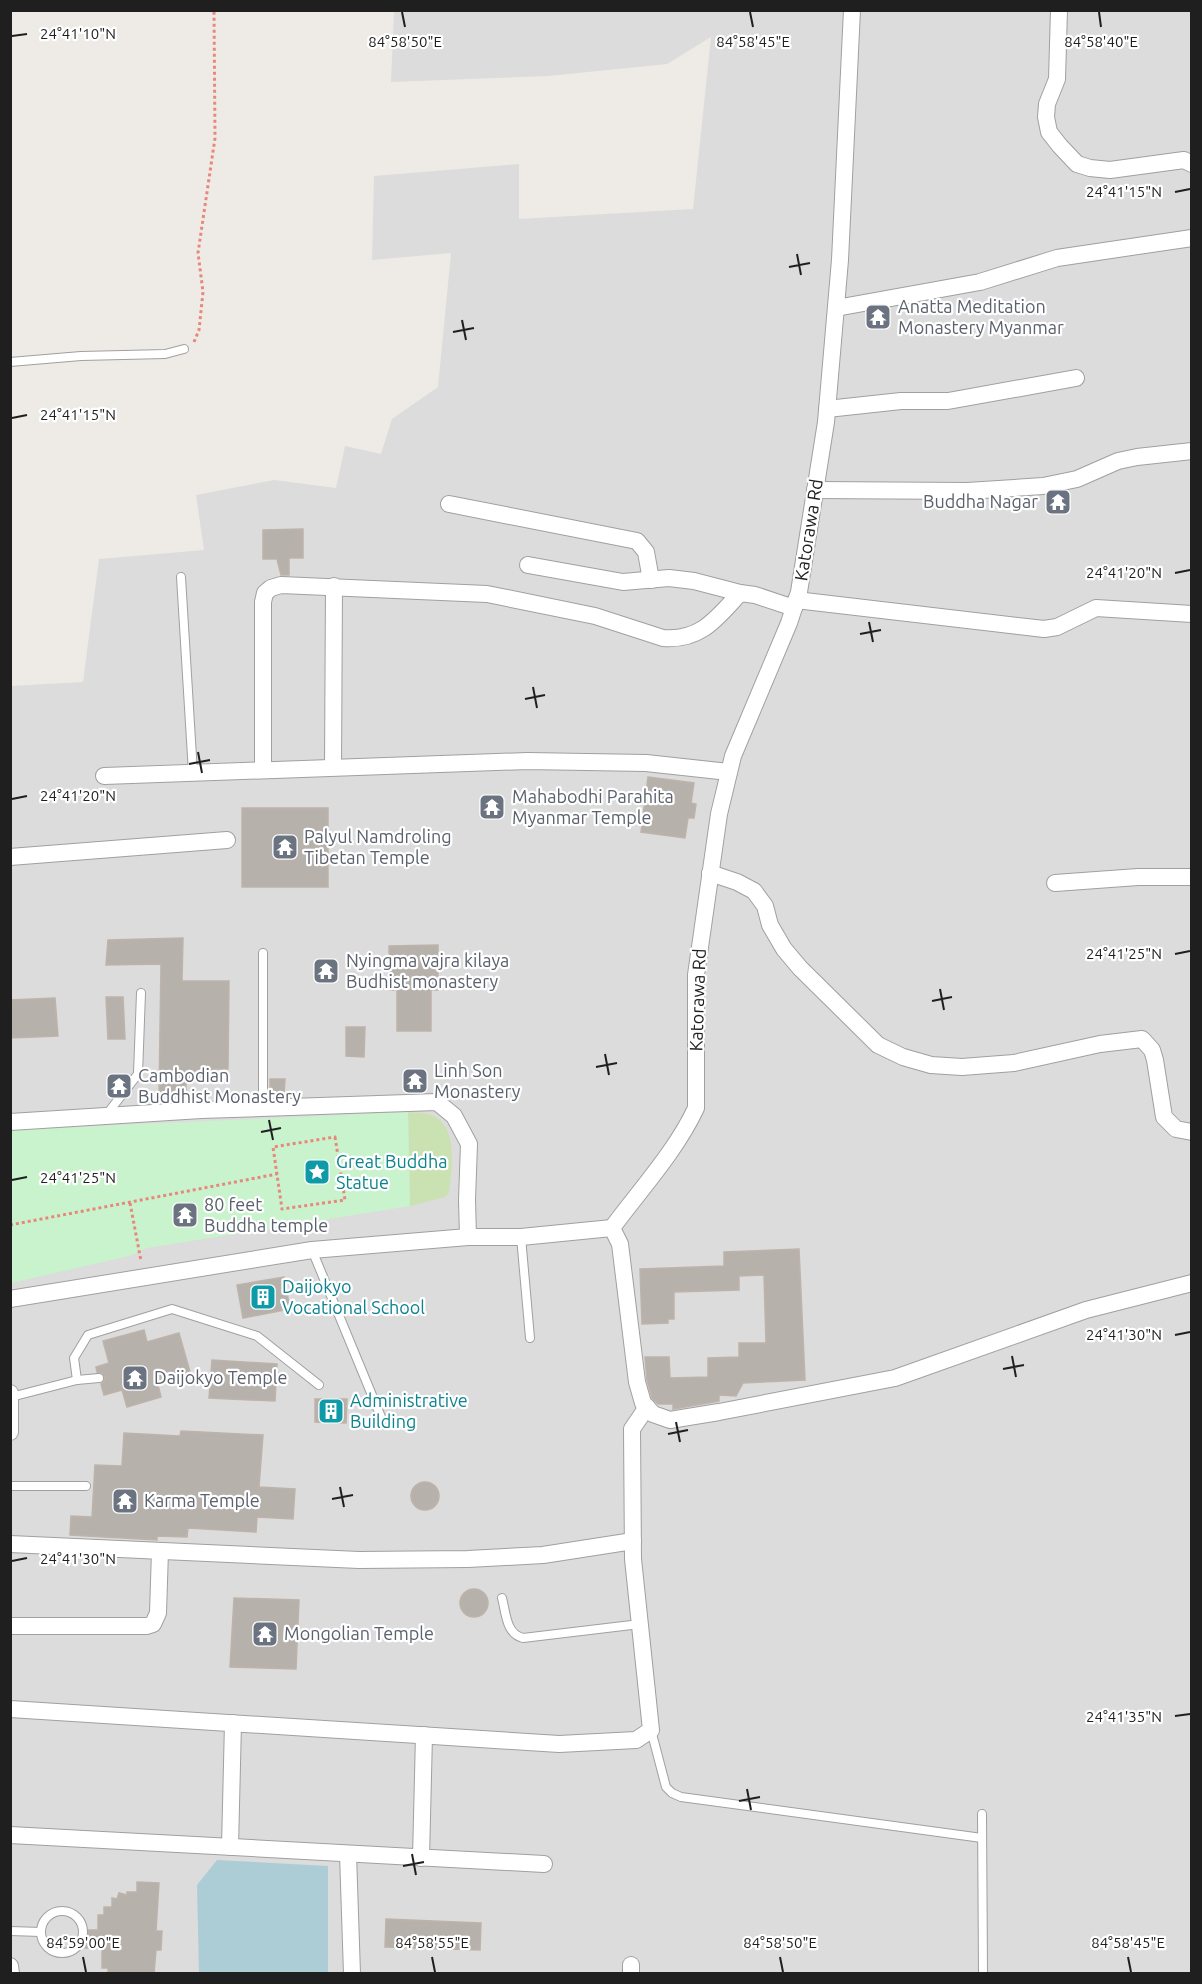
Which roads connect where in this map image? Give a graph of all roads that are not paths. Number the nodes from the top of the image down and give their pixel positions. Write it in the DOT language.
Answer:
graph roads {
  1 [pos="852,10"];
  2 [pos="1059,10"];
  3 [pos="1191,164"];
  4 [pos="1191,238"];
  5 [pos="836,308"];
  6 [pos="184,350"];
  7 [pos="10,362"];
  8 [pos="1076,378"];
  9 [pos="827,409"];
  10 [pos="1191,451"];
  11 [pos="815,490"];
  12 [pos="449,504"];
  13 [pos="528,566"];
  14 [pos="181,577"];
  15 [pos="651,580"];
  16 [pos="334,586"];
  17 [pos="740,593"];
  18 [pos="795,604"];
  19 [pos="1191,614"];
  20 [pos="333,766"];
  21 [pos="263,770"];
  22 [pos="729,772"];
  23 [pos="193,773"];
  24 [pos="104,776"];
  25 [pos="227,840"];
  26 [pos="10,857"];
  27 [pos="710,873"];
  28 [pos="1191,878"];
  29 [pos="1055,883"];
  30 [pos="263,953"];
  31 [pos="141,993"];
  32 [pos="263,1108"];
  33 [pos="106,1115"];
  34 [pos="10,1122"];
  35 [pos="1191,1132"];
  36 [pos="612,1228"];
  37 [pos="522,1236"];
  38 [pos="468,1237"];
  39 [pos="312,1250"];
  40 [pos="1191,1283"];
  41 [pos="10,1299"];
  42 [pos="530,1338"];
  43 [pos="99,1378"];
  44 [pos="77,1380"];
  45 [pos="319,1385"];
  46 [pos="11,1395"];
  47 [pos="647,1407"];
  48 [pos="381,1417"];
  49 [pos="10,1432"];
  50 [pos="10,1486"];
  51 [pos="86,1486"];
  52 [pos="633,1541"];
  53 [pos="10,1544"];
  54 [pos="160,1551"];
  55 [pos="502,1598"];
  56 [pos="640,1624"];
  57 [pos="10,1626"];
  58 [pos="10,1709"];
  59 [pos="233,1723"];
  60 [pos="651,1730"];
  61 [pos="424,1735"];
  62 [pos="982,1814"];
  63 [pos="10,1835"];
  64 [pos="982,1838"];
  65 [pos="230,1847"];
  66 [pos="348,1854"];
  67 [pos="421,1858"];
  68 [pos="544,1864"];
  69 [pos="10,1931"];
  70 [pos="41,1932"];
  71 [pos="10,1966"];
  72 [pos="11,1974"];
  73 [pos="352,1974"];
  74 [pos="983,1974"];
  1 -- 5 [label="street, Katorawa Rd"];
  2 -- 3 [label="street"];
  4 -- 5 [label="street"];
  5 -- 9 [label="street, Katorawa Rd"];
  6 -- 7 [label="lane"];
  8 -- 9 [label="street"];
  9 -- 11 [label="street, Katorawa Rd"];
  10 -- 11 [label="street"];
  11 -- 18 [label="street, Katorawa Rd"];
  12 -- 15 [label="street"];
  13 -- 15 [label="street"];
  14 -- 23 [label="lane"];
  15 -- 17 [label="street"];
  16 -- 17 [label="street"];
  16 -- 20 [label="street"];
  16 -- 21 [label="street"];
  17 -- 18 [label="street"];
  18 -- 19 [label="street"];
  18 -- 22 [label="street, Katorawa Rd"];
  20 -- 21 [label="street"];
  20 -- 22 [label="street"];
  21 -- 23 [label="street"];
  22 -- 27 [label="street, Katorawa Rd"];
  23 -- 24 [label="street"];
  25 -- 26 [label="street"];
  27 -- 35 [label="street"];
  27 -- 36 [label="street, Katorawa Rd"];
  28 -- 29 [label="street"];
  30 -- 32 [label="lane"];
  31 -- 33 [label="lane"];
  32 -- 33 [label="street"];
  32 -- 38 [label="street"];
  33 -- 34 [label="street"];
  36 -- 37 [label="street"];
  36 -- 47 [label="street"];
  37 -- 38 [label="street"];
  37 -- 42 [label="lane"];
  38 -- 39 [label="street"];
  39 -- 41 [label="street"];
  39 -- 48 [label="lane"];
  40 -- 47 [label="street"];
  43 -- 44 [label="lane"];
  44 -- 45 [label="lane"];
  44 -- 46 [label="lane"];
  46 -- 49 [label="street"];
  47 -- 52 [label="street"];
  50 -- 51 [label="lane"];
  52 -- 54 [label="street"];
  52 -- 56 [label="street"];
  53 -- 54 [label="street"];
  54 -- 57 [label="street"];
  55 -- 56 [label="lane"];
  56 -- 60 [label="street"];
  58 -- 59 [label="street"];
  59 -- 61 [label="street"];
  59 -- 65 [label="street"];
  60 -- 61 [label="street"];
  60 -- 64 [label="lane"];
  61 -- 67 [label="street"];
  62 -- 64 [label="lane"];
  63 -- 65 [label="street"];
  64 -- 74 [label="lane"];
  65 -- 66 [label="street"];
  66 -- 67 [label="street"];
  66 -- 73 [label="street"];
  67 -- 68 [label="street"];
  69 -- 70 [label="lane"];
  70 -- 70 [label="lane"];
  71 -- 72 [label="street"];
}
